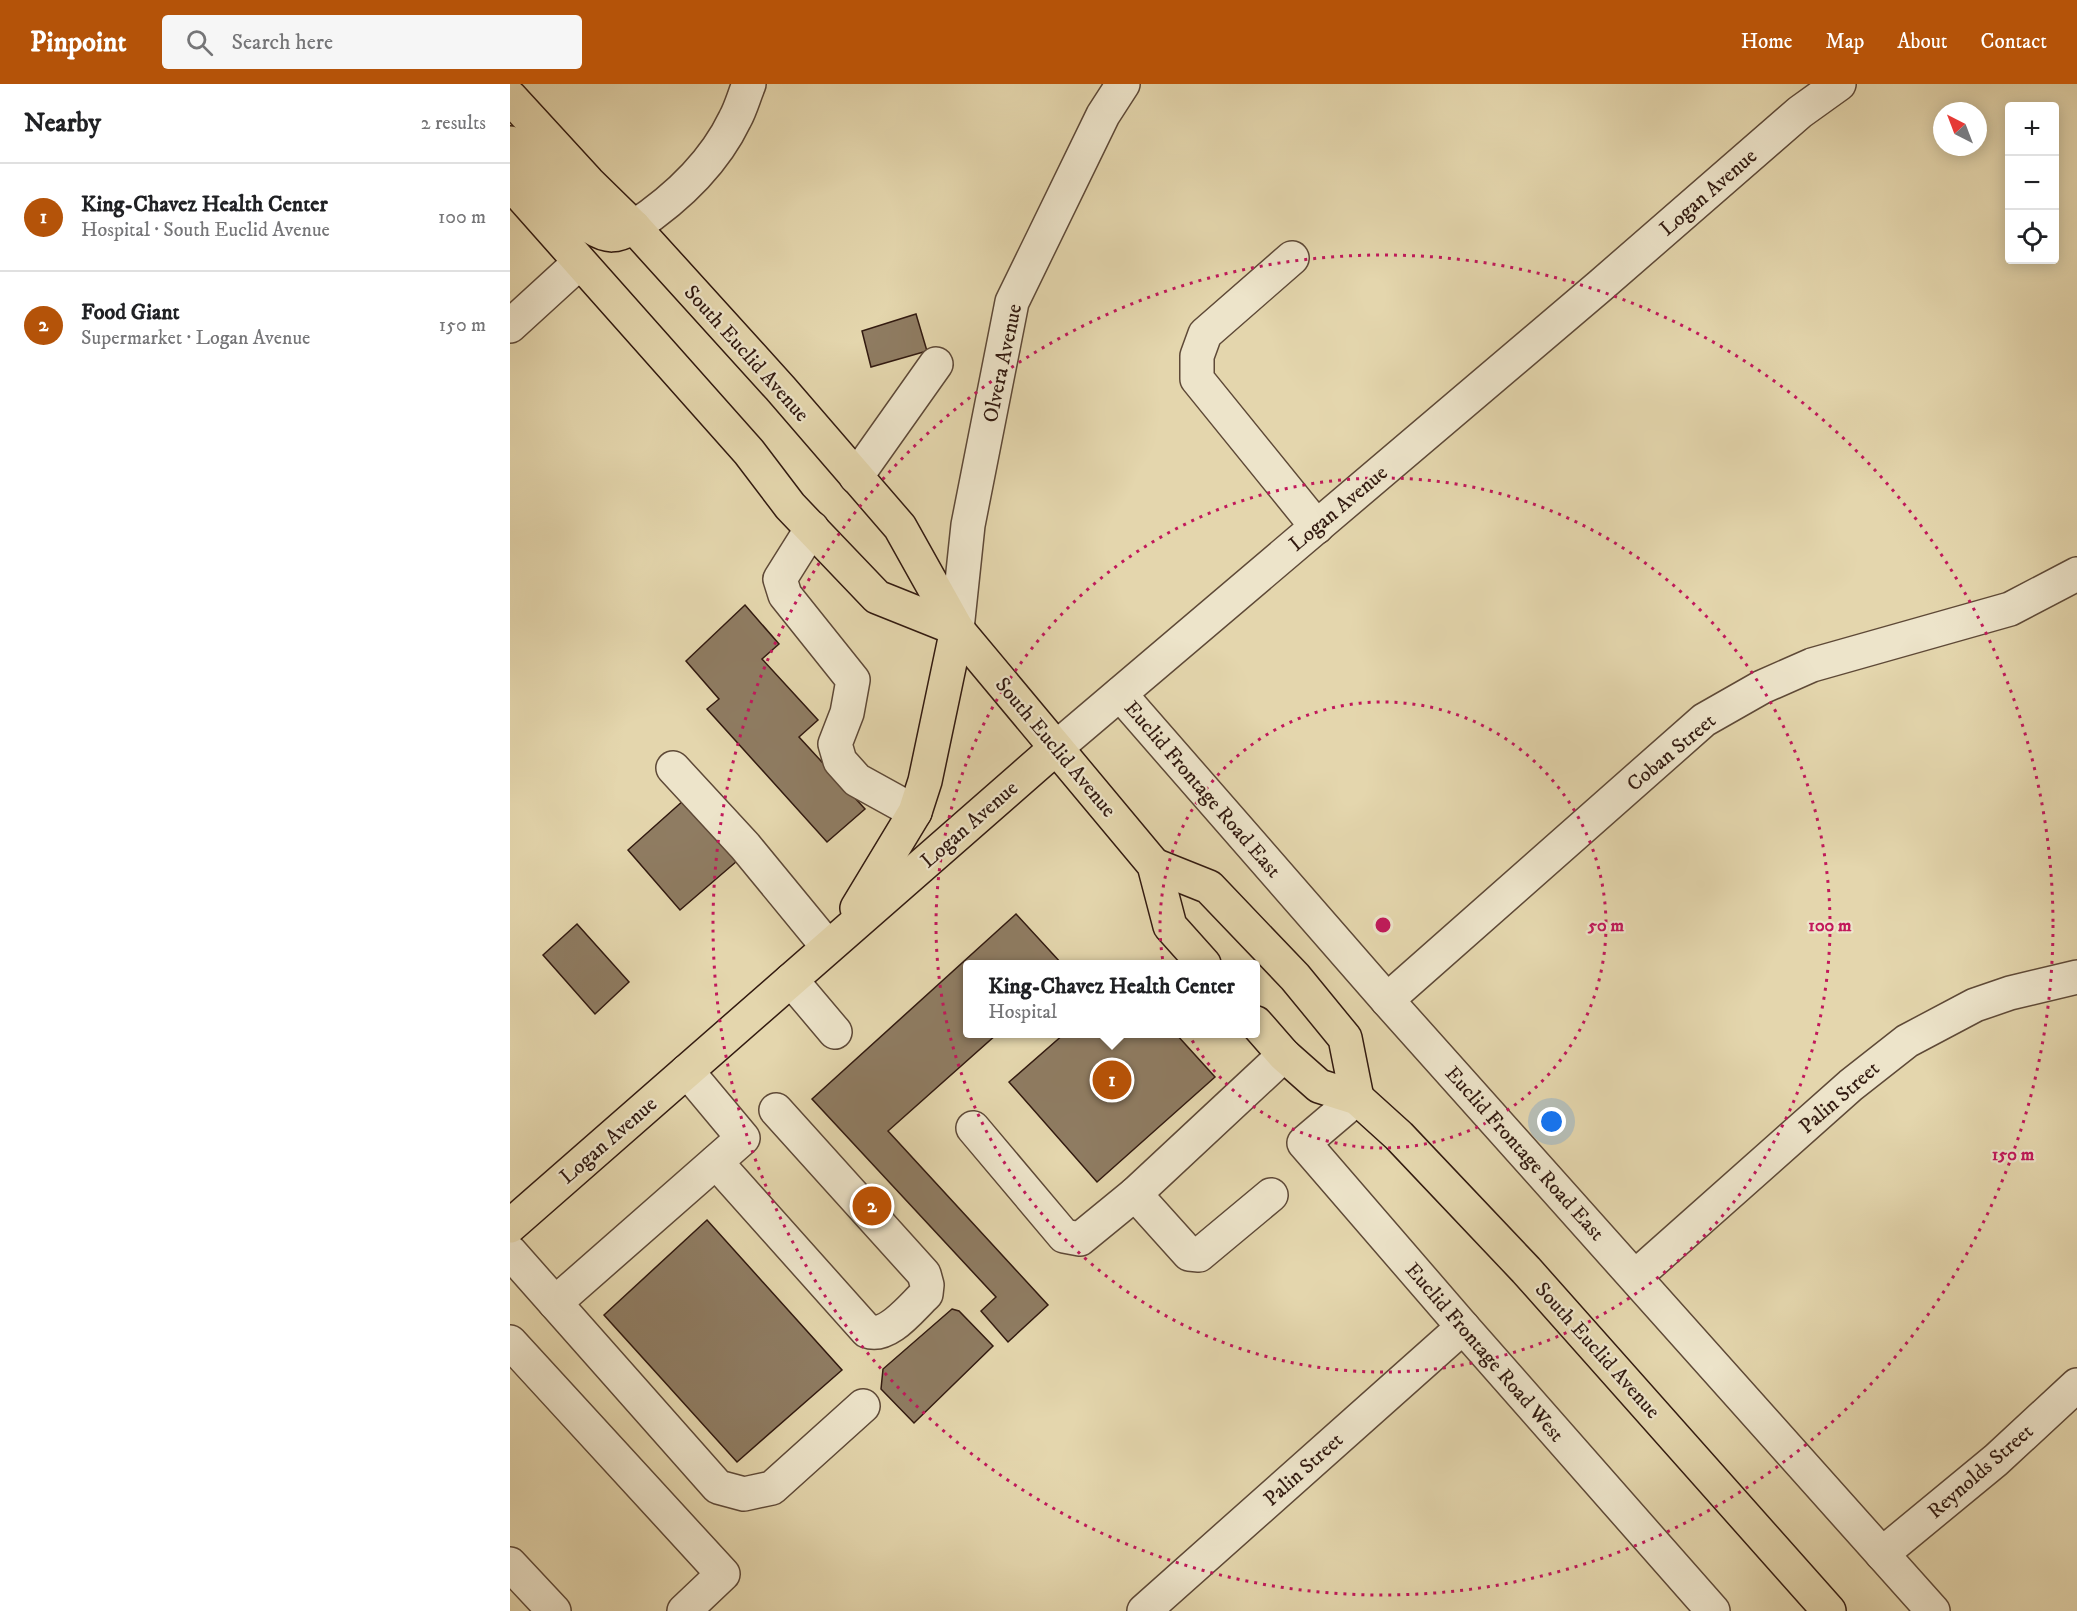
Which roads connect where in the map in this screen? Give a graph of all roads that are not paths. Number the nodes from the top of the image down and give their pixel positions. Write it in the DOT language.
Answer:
graph roads {
  1 [pos="749,84"];
  2 [pos="1123,84"];
  3 [pos="1839,84"];
  4 [pos="510,97"];
  5 [pos="510,143"];
  6 [pos="510,183"];
  7 [pos="634,227"];
  8 [pos="1292,258"];
  9 [pos="579,263"];
  10 [pos="510,326"];
  11 [pos="936,364"];
  12 [pos="856,477"];
  13 [pos="1317,526"];
  14 [pos="812,528"];
  15 [pos="2077,574"];
  16 [pos="957,629"];
  17 [pos="1120,694"];
  18 [pos="1056,748"];
  19 [pos="673,768"];
  20 [pos="915,812"];
  21 [pos="1154,865"];
  22 [pos="834,941"];
  23 [pos="1200,960"];
  24 [pos="2077,977"];
  25 [pos="791,980"];
  26 [pos="1387,1000"];
  27 [pos="1260,1028"];
  28 [pos="835,1032"];
  29 [pos="1284,1055"];
  30 [pos="687,1071"];
  31 [pos="1357,1098"];
  32 [pos="776,1110"];
  33 [pos="973,1128"];
  34 [pos="716,1162"];
  35 [pos="1135,1194"];
  36 [pos="1271,1195"];
  37 [pos="510,1226"];
  38 [pos="510,1252"];
  39 [pos="1636,1276"];
  40 [pos="555,1303"];
  41 [pos="1463,1327"];
  42 [pos="510,1342"];
  43 [pos="2077,1385"];
  44 [pos="862,1406"];
  45 [pos="1882,1554"];
  46 [pos="510,1564"];
  47 [pos="554,1611"];
  48 [pos="684,1611"];
  49 [pos="1144,1611"];
  50 [pos="1713,1611"];
  51 [pos="1829,1611"];
  52 [pos="1933,1611"];
  1 -- 7 [label="street"];
  2 -- 16 [label="street, Olvera Avenue"];
  3 -- 13 [label="street, Logan Avenue"];
  4 -- 7 [label="main road, South Euclid Avenue"];
  5 -- 7 [label="main road"];
  6 -- 9 [label="main road, South Euclid Avenue"];
  7 -- 12 [label="main road, South Euclid Avenue"];
  8 -- 13 [label="street"];
  9 -- 10 [label="street"];
  9 -- 14 [label="main road, South Euclid Avenue"];
  11 -- 12 [label="street"];
  12 -- 16 [label="main road, South Euclid Avenue"];
  13 -- 17 [label="street, Logan Avenue"];
  14 -- 16 [label="main road, South Euclid Avenue"];
  14 -- 20 [label="street"];
  15 -- 26 [label="street, Coban Street"];
  16 -- 18 [label="main road, South Euclid Avenue"];
  16 -- 20 [label="main road, Logan Avenue"];
  17 -- 18 [label="street, Logan Avenue"];
  17 -- 26 [label="street, Euclid Frontage Road East"];
  18 -- 21 [label="main road, South Euclid Avenue"];
  18 -- 22 [label="main road, Logan Avenue"];
  19 -- 22 [label="street"];
  20 -- 22 [label="main road, Logan Avenue"];
  21 -- 23 [label="main road, South Euclid Avenue"];
  21 -- 31 [label="main road, South Euclid Avenue"];
  22 -- 25 [label="main road, Logan Avenue"];
  24 -- 39 [label="street, Palin Street"];
  25 -- 28 [label="street"];
  25 -- 30 [label="main road, Logan Avenue"];
  26 -- 39 [label="street, Euclid Frontage Road East"];
  27 -- 29 [label="main road, South Euclid Avenue"];
  29 -- 31 [label="main road, South Euclid Avenue"];
  29 -- 35 [label="street"];
  30 -- 34 [label="street"];
  30 -- 37 [label="main road, Logan Avenue"];
  31 -- 41 [label="street, Euclid Frontage Road West"];
  31 -- 51 [label="main road, South Euclid Avenue"];
  32 -- 34 [label="street"];
  33 -- 35 [label="street"];
  34 -- 40 [label="street"];
  35 -- 36 [label="street"];
  38 -- 40 [label="street"];
  39 -- 45 [label="street, Euclid Frontage Road East"];
  40 -- 44 [label="street"];
  41 -- 49 [label="street, Palin Street"];
  41 -- 50 [label="street, Euclid Frontage Road West"];
  42 -- 48 [label="street"];
  43 -- 45 [label="street, Reynolds Street"];
  45 -- 52 [label="street, Euclid Frontage Road East"];
  46 -- 47 [label="street"];
}
